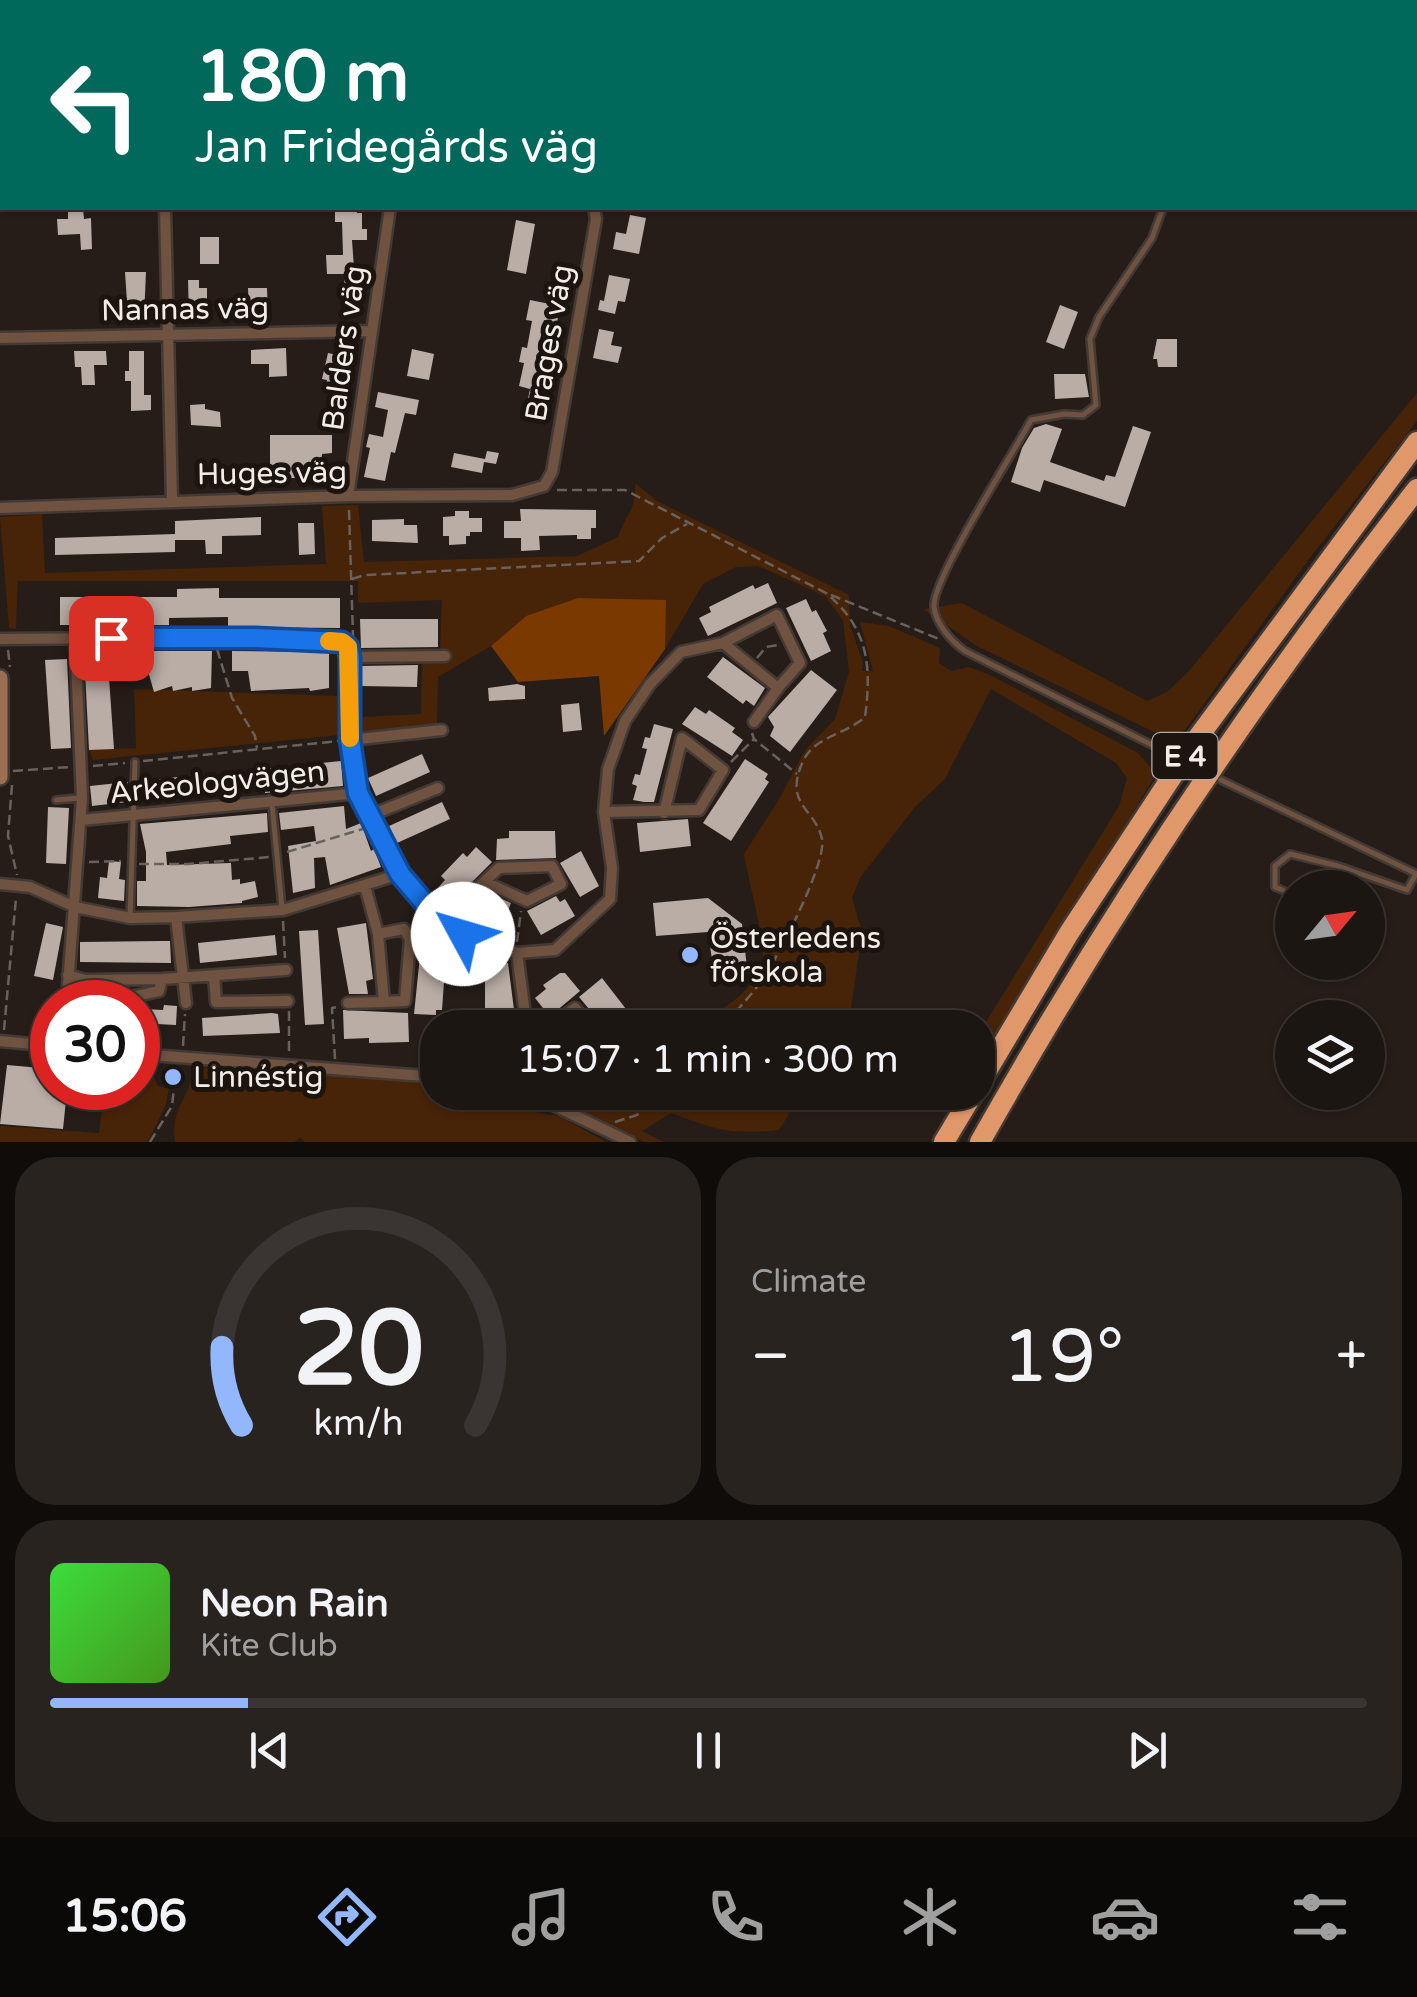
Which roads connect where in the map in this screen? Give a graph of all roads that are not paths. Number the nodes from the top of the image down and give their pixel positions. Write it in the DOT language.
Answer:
graph roads {
  1 [pos="165,210"];
  2 [pos="390,210"];
  3 [pos="594,210"];
  4 [pos="1162,210"];
  5 [pos="371,331"];
  6 [pos="166,333"];
  7 [pos="0,338"];
  8 [pos="1417,442"];
  9 [pos="544,486"];
  10 [pos="1417,489"];
  11 [pos="348,496"];
  12 [pos="172,500"];
  13 [pos="0,508"];
  14 [pos="75,638"];
  15 [pos="6,639"];
  16 [pos="724,643"];
  17 [pos="349,652"];
  18 [pos="445,656"];
  19 [pos="5,679"];
  20 [pos="778,688"];
  21 [pos="754,722"];
  22 [pos="442,730"];
  23 [pos="350,740"];
  24 [pos="1166,752"];
  25 [pos="134,762"];
  26 [pos="4,774"];
  27 [pos="1221,780"];
  28 [pos="438,788"];
  29 [pos="358,793"];
  30 [pos="82,798"];
  31 [pos="56,800"];
  32 [pos="272,801"];
  33 [pos="604,812"];
  34 [pos="664,812"];
  35 [pos="134,815"];
  36 [pos="82,820"];
  37 [pos="372,821"];
  38 [pos="1275,870"];
  39 [pos="1343,870"];
  40 [pos="400,874"];
  41 [pos="1417,874"];
  42 [pos="485,882"];
  43 [pos="1385,883"];
  44 [pos="0,884"];
  45 [pos="365,886"];
  46 [pos="75,907"];
  47 [pos="282,910"];
  48 [pos="130,918"];
  49 [pos="176,918"];
  50 [pos="378,934"];
  51 [pos="463,934"];
  52 [pos="517,953"];
  53 [pos="286,970"];
  54 [pos="68,974"];
  55 [pos="183,976"];
  56 [pos="214,976"];
  57 [pos="162,979"];
  58 [pos="288,1001"];
  59 [pos="384,1002"];
  60 [pos="186,1003"];
  61 [pos="348,1003"];
  62 [pos="524,1010"];
  63 [pos="1,1041"];
  64 [pos="30,1044"];
  65 [pos="160,1056"];
  66 [pos="995,1058"];
  67 [pos="420,1076"];
  68 [pos="564,1110"];
  69 [pos="963,1110"];
  70 [pos="630,1142"];
  71 [pos="944,1142"];
  72 [pos="980,1142"];
  1 -- 6 [label="street"];
  2 -- 5 [label="street, Balders väg"];
  3 -- 9 [label="street, Brages väg"];
  4 -- 24 [label="lane"];
  5 -- 6 [label="street, Nannas väg"];
  5 -- 11 [label="street, Balders väg"];
  6 -- 7 [label="street, Nannas väg"];
  6 -- 12 [label="street"];
  8 -- 66 [label="highway, E 4"];
  9 -- 11 [label="street, Huges väg"];
  10 -- 72 [label="highway, E 4"];
  11 -- 12 [label="street, Huges väg"];
  12 -- 13 [label="street, Huges väg"];
  14 -- 15 [label="street"];
  14 -- 17 [label="street"];
  14 -- 30 [label="street, Arkeologvägen"];
  16 -- 20 [label="street"];
  16 -- 20 [label="street"];
  16 -- 33 [label="street"];
  17 -- 18 [label="street"];
  17 -- 23 [label="street"];
  19 -- 26 [label="street"];
  20 -- 21 [label="street"];
  22 -- 23 [label="street"];
  23 -- 29 [label="street"];
  25 -- 35 [label="lane"];
  27 -- 41 [label="lane"];
  28 -- 37 [label="street"];
  29 -- 32 [label="street, Arkeologvägen"];
  29 -- 37 [label="street"];
  30 -- 31 [label="lane"];
  30 -- 36 [label="street, Arkeologvägen"];
  32 -- 35 [label="street, Arkeologvägen"];
  32 -- 47 [label="lane"];
  33 -- 34 [label="street"];
  33 -- 52 [label="street"];
  34 -- 34 [label="street"];
  35 -- 36 [label="street, Arkeologvägen"];
  35 -- 48 [label="lane"];
  36 -- 46 [label="street, Arkeologvägen"];
  37 -- 40 [label="street"];
  38 -- 39 [label="lane"];
  40 -- 45 [label="street"];
  40 -- 51 [label="street"];
  41 -- 43 [label="lane"];
  42 -- 42 [label="street"];
  42 -- 51 [label="street"];
  44 -- 46 [label="street"];
  45 -- 47 [label="street"];
  45 -- 50 [label="street"];
  46 -- 48 [label="street"];
  46 -- 54 [label="street, Arkeologvägen"];
  47 -- 49 [label="street"];
  48 -- 49 [label="street"];
  49 -- 55 [label="street"];
  50 -- 59 [label="street"];
  50 -- 59 [label="street"];
  51 -- 52 [label="street"];
  52 -- 62 [label="street"];
  53 -- 56 [label="street"];
  54 -- 57 [label="street"];
  54 -- 57 [label="street"];
  55 -- 56 [label="street"];
  55 -- 57 [label="street"];
  55 -- 60 [label="street"];
  56 -- 58 [label="street"];
  59 -- 61 [label="street"];
  63 -- 64 [label="street"];
  65 -- 67 [label="street"];
  68 -- 70 [label="street"];
  69 -- 71 [label="highway"];
}
